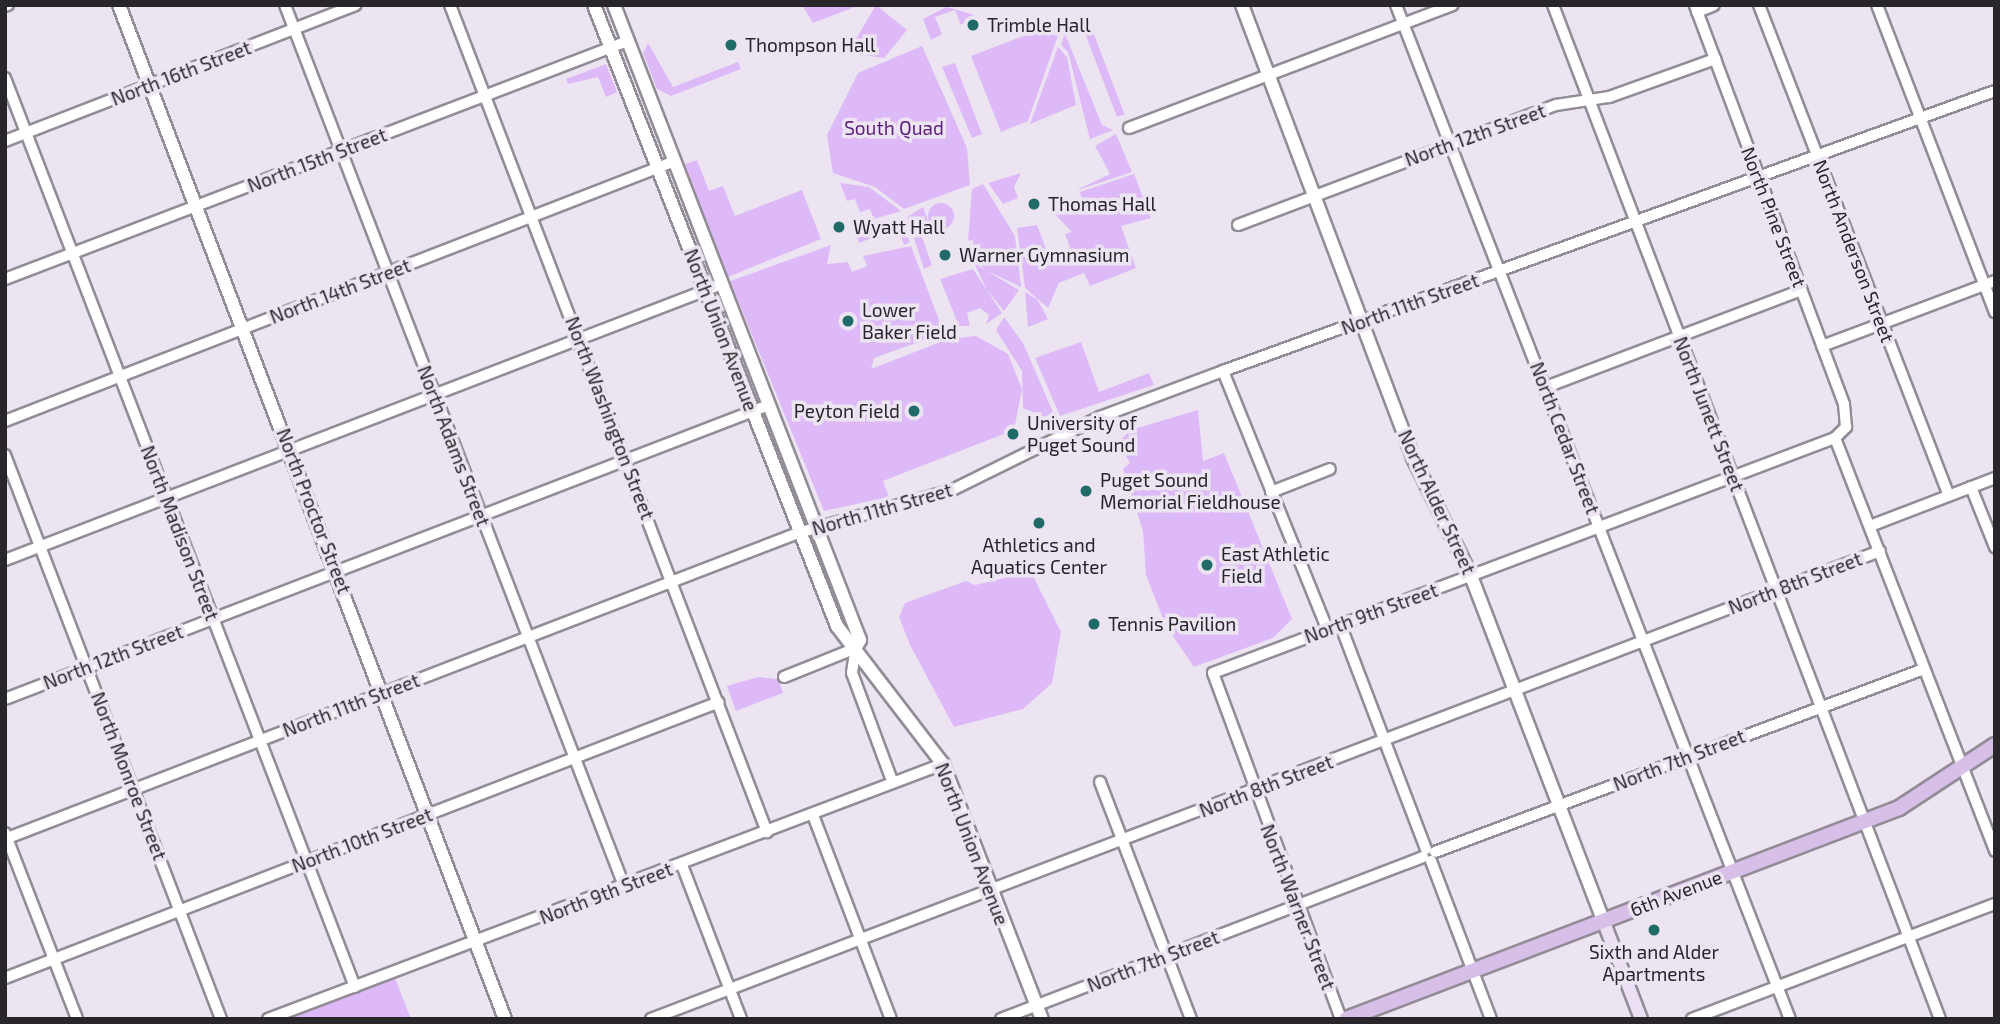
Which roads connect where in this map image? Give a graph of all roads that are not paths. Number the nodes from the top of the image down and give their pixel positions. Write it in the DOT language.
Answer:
graph roads {
  1 [pos="119,5"];
  2 [pos="285,5"];
  3 [pos="356,5"];
  4 [pos="450,5"];
  5 [pos="594,5"];
  6 [pos="614,5"];
  7 [pos="1242,5"];
  8 [pos="1396,5"];
  9 [pos="1451,5"];
  10 [pos="1553,5"];
  11 [pos="1714,5"];
  12 [pos="1759,5"];
  13 [pos="1877,5"];
  14 [pos="1696,8"];
  15 [pos="1402,24"];
  16 [pos="294,29"];
  17 [pos="628,41"];
  18 [pos="611,48"];
  19 [pos="1715,59"];
  20 [pos="1268,75"];
  21 [pos="5,78"];
  22 [pos="150,86"];
  23 [pos="1995,91"];
  24 [pos="485,96"];
  25 [pos="1588,98"];
  26 [pos="1920,119"];
  27 [pos="1129,128"];
  28 [pos="26,133"];
  29 [pos="5,141"];
  30 [pos="1451,144"];
  31 [pos="340,150"];
  32 [pos="1818,157"];
  33 [pos="676,161"];
  34 [pos="657,168"];
  35 [pos="1760,179"];
  36 [pos="1312,196"];
  37 [pos="197,207"];
  38 [pos="532,217"];
  39 [pos="1635,221"];
  40 [pos="1238,225"];
  41 [pos="72,253"];
  42 [pos="1501,271"];
  43 [pos="388,273"];
  44 [pos="5,279"];
  45 [pos="1995,281"];
  46 [pos="722,284"];
  47 [pos="1984,285"];
  48 [pos="706,290"];
  49 [pos="1801,290"];
  50 [pos="1995,312"];
  51 [pos="1360,321"];
  52 [pos="1882,324"];
  53 [pos="243,328"];
  54 [pos="1679,337"];
  55 [pos="579,339"];
  56 [pos="1822,346"];
  57 [pos="1223,371"];
  58 [pos="120,376"];
  59 [pos="1545,387"];
  60 [pos="435,395"];
  61 [pos="769,405"];
  62 [pos="752,412"];
  63 [pos="5,421"];
  64 [pos="1845,429"];
  65 [pos="1835,438"];
  66 [pos="290,450"];
  67 [pos="5,455"];
  68 [pos="625,459"];
  69 [pos="1330,469"];
  70 [pos="1733,476"];
  71 [pos="1995,478"];
  72 [pos="1972,487"];
  73 [pos="1271,492"];
  74 [pos="1949,496"];
  75 [pos="166,498"];
  76 [pos="481,515"];
  77 [pos="1870,526"];
  78 [pos="814,527"];
  79 [pos="1600,528"];
  80 [pos="798,533"];
  81 [pos="40,547"];
  82 [pos="1995,547"];
  83 [pos="1880,551"];
  84 [pos="5,560"];
  85 [pos="336,571"];
  86 [pos="1471,576"];
  87 [pos="672,581"];
  88 [pos="1777,591"];
  89 [pos="213,618"];
  90 [pos="1340,624"];
  91 [pos="1326,629"];
  92 [pos="528,636"];
  93 [pos="1644,641"];
  94 [pos="856,647"];
  95 [pos="87,667"];
  96 [pos="1924,669"];
  97 [pos="783,677"];
  98 [pos="1211,677"];
  99 [pos="1516,691"];
  100 [pos="384,692"];
  101 [pos="5,699"];
  102 [pos="719,702"];
  103 [pos="1821,706"];
  104 [pos="260,740"];
  105 [pos="1384,740"];
  106 [pos="1995,746"];
  107 [pos="1688,756"];
  108 [pos="575,759"];
  109 [pos="943,764"];
  110 [pos="1962,764"];
  111 [pos="1100,782"];
  112 [pos="893,783"];
  113 [pos="134,789"];
  114 [pos="1254,790"];
  115 [pos="1559,806"];
  116 [pos="430,814"];
  117 [pos="813,815"];
  118 [pos="1865,822"];
  119 [pos="767,832"];
  120 [pos="6,837"];
  121 [pos="1122,841"];
  122 [pos="1995,851"];
  123 [pos="1429,855"];
  124 [pos="306,862"];
  125 [pos="682,865"];
  126 [pos="1733,871"];
  127 [pos="624,886"];
  128 [pos="990,890"];
  129 [pos="1995,904"];
  130 [pos="1298,905"];
  131 [pos="180,911"];
  132 [pos="1603,920"];
  133 [pos="1909,936"];
  134 [pos="861,940"];
  135 [pos="479,941"];
  136 [pos="1167,955"];
  137 [pos="54,959"];
  138 [pos="1472,971"];
  139 [pos="5,978"];
  140 [pos="1778,986"];
  141 [pos="355,988"];
  142 [pos="729,988"];
  143 [pos="1039,1012"];
  144 [pos="77,1019"];
  145 [pos="221,1019"];
  146 [pos="268,1019"];
  147 [pos="505,1019"];
  148 [pos="651,1019"];
  149 [pos="741,1019"];
  150 [pos="891,1019"];
  151 [pos="1000,1019"];
  152 [pos="1191,1019"];
  153 [pos="1344,1019"];
  154 [pos="1491,1019"];
  155 [pos="1641,1019"];
  156 [pos="1692,1019"];
  157 [pos="1790,1019"];
  158 [pos="1940,1019"];
  1 -- 22 [label="street, North Proctor Street"];
  2 -- 16 [label="street, North Adams Street"];
  3 -- 16 [label="street, North 16th Street"];
  4 -- 24 [label="street, North Washington Street"];
  5 -- 18 [label="street, North Union Avenue"];
  6 -- 17 [label="street, North Union Avenue"];
  7 -- 20 [label="street, North Alder Street"];
  8 -- 15 [label="street, North Cedar Street"];
  9 -- 15 [label="street"];
  10 -- 25 [label="street, North Junett Street"];
  11 -- 14 [label="street"];
  12 -- 32 [label="street, North Anderson Street"];
  13 -- 26 [label="street"];
  14 -- 19 [label="street, North Pine Street"];
  15 -- 20 [label="street"];
  15 -- 30 [label="street, North Cedar Street"];
  16 -- 22 [label="street, North 16th Street"];
  16 -- 31 [label="street, North Adams Street"];
  17 -- 18 [label="street, North 15th Street"];
  17 -- 33 [label="street, North Union Avenue"];
  18 -- 24 [label="street, North 15th Street"];
  18 -- 34 [label="street, North Union Avenue"];
  19 -- 25 [label="street, North 12th Street"];
  19 -- 35 [label="street, North Pine Street"];
  20 -- 27 [label="street"];
  20 -- 36 [label="street, North Alder Street"];
  21 -- 28 [label="street, North Madison Street"];
  22 -- 28 [label="street, North 16th Street"];
  22 -- 37 [label="street, North Proctor Street"];
  23 -- 26 [label="street, North 11th Street"];
  24 -- 31 [label="street, North 15th Street"];
  24 -- 38 [label="street, North Washington Street"];
  25 -- 30 [label="street, North 12th Street"];
  25 -- 39 [label="street, North Junett Street"];
  26 -- 32 [label="street, North 11th Street"];
  26 -- 47 [label="street"];
  28 -- 29 [label="street, North 16th Street"];
  28 -- 41 [label="street, North Madison Street"];
  30 -- 36 [label="street, North 12th Street"];
  30 -- 42 [label="street, North Cedar Street"];
  31 -- 37 [label="street, North 15th Street"];
  31 -- 43 [label="street, North Adams Street"];
  32 -- 35 [label="street, North 11th Street"];
  32 -- 52 [label="street, North Anderson Street"];
  33 -- 34 [label="street, North 14th Street"];
  33 -- 46 [label="street, North Union Avenue"];
  34 -- 38 [label="street, North 14th Street"];
  34 -- 48 [label="street, North Union Avenue"];
  35 -- 39 [label="street, North 11th Street"];
  35 -- 49 [label="street, North Pine Street"];
  36 -- 40 [label="street, North 12th Street"];
  36 -- 51 [label="street, North Alder Street"];
  37 -- 41 [label="street, North 15th Street"];
  37 -- 53 [label="street, North Proctor Street"];
  38 -- 43 [label="street, North 14th Street"];
  38 -- 55 [label="street, North Washington Street"];
  39 -- 42 [label="street, North 11th Street"];
  39 -- 54 [label="street, North Junett Street"];
  41 -- 44 [label="street, North 15th Street"];
  41 -- 58 [label="street, North Madison Street"];
  42 -- 51 [label="street, North 11th Street"];
  42 -- 59 [label="street, North Cedar Street"];
  43 -- 53 [label="street, North 14th Street"];
  43 -- 60 [label="street, North Adams Street"];
  45 -- 47 [label="street"];
  46 -- 48 [label="street"];
  46 -- 61 [label="street, North Union Avenue"];
  47 -- 50 [label="street"];
  47 -- 52 [label="street"];
  48 -- 55 [label="street"];
  48 -- 62 [label="street, North Union Avenue"];
  49 -- 54 [label="street"];
  49 -- 56 [label="street, North Pine Street"];
  51 -- 57 [label="street, North 11th Street"];
  51 -- 86 [label="street, North Alder Street"];
  52 -- 56 [label="street"];
  52 -- 74 [label="street, North Anderson Street"];
  53 -- 58 [label="street, North 14th Street"];
  53 -- 66 [label="street, North Proctor Street"];
  54 -- 59 [label="street"];
  54 -- 70 [label="street, North Junett Street"];
  55 -- 60 [label="street"];
  55 -- 68 [label="street, North Washington Street"];
  56 -- 64 [label="street, North Pine Street"];
  57 -- 73 [label="street"];
  57 -- 78 [label="street, North 11th Street"];
  58 -- 63 [label="street, North 14th Street"];
  58 -- 75 [label="street, North Madison Street"];
  59 -- 79 [label="street, North Cedar Street"];
  60 -- 66 [label="street"];
  60 -- 76 [label="street, North Adams Street"];
  61 -- 62 [label="street, North 12th Street"];
  61 -- 78 [label="street, North Union Avenue"];
  62 -- 68 [label="street, North 12th Street"];
  62 -- 80 [label="street, North Union Avenue"];
  64 -- 65 [label="street, North 9th Street"];
  65 -- 70 [label="street, North 9th Street"];
  65 -- 77 [label="street"];
  66 -- 75 [label="street"];
  66 -- 85 [label="street, North Proctor Street"];
  67 -- 81 [label="street, North Monroe Street"];
  68 -- 76 [label="street, North 12th Street"];
  68 -- 87 [label="street, North Washington Street"];
  69 -- 73 [label="street"];
  70 -- 79 [label="street, North 9th Street"];
  70 -- 88 [label="street, North Junett Street"];
  71 -- 72 [label="street, North 8th Street"];
  72 -- 74 [label="street, North 8th Street"];
  72 -- 82 [label="street"];
  73 -- 91 [label="street"];
  74 -- 77 [label="street, North 8th Street"];
  75 -- 81 [label="street"];
  75 -- 89 [label="street, North Madison Street"];
  76 -- 85 [label="street, North 12th Street"];
  76 -- 92 [label="street, North Adams Street"];
  77 -- 83 [label="street"];
  78 -- 80 [label="street, North 11th Street"];
  78 -- 94 [label="street, North Union Avenue"];
  79 -- 86 [label="street, North 9th Street"];
  79 -- 93 [label="street, North Cedar Street"];
  80 -- 87 [label="street, North 11th Street"];
  80 -- 94 [label="street, North Union Avenue"];
  81 -- 84 [label="street"];
  81 -- 95 [label="street, North Monroe Street"];
  83 -- 88 [label="street, North 8th Street"];
  83 -- 96 [label="street"];
  85 -- 89 [label="street, North 12th Street"];
  85 -- 100 [label="street, North Proctor Street"];
  86 -- 90 [label="street, North 9th Street"];
  86 -- 99 [label="street, North Alder Street"];
  87 -- 92 [label="street, North 11th Street"];
  87 -- 102 [label="street, North Washington Street"];
  88 -- 93 [label="street, North 8th Street"];
  88 -- 103 [label="street, North Junett Street"];
  89 -- 95 [label="street, North 12th Street"];
  89 -- 104 [label="street, North Madison Street"];
  90 -- 91 [label="street, North 9th Street"];
  90 -- 105 [label="street"];
  91 -- 98 [label="street, North 9th Street"];
  92 -- 100 [label="street, North 11th Street"];
  92 -- 108 [label="street, North Adams Street"];
  93 -- 99 [label="street, North 8th Street"];
  93 -- 107 [label="street, North Cedar Street"];
  94 -- 97 [label="street"];
  94 -- 109 [label="street, North Union Avenue"];
  94 -- 112 [label="street, North Union Avenue"];
  95 -- 101 [label="street, North 12th Street"];
  95 -- 113 [label="street, North Monroe Street"];
  96 -- 103 [label="street, North 7th Street"];
  96 -- 110 [label="street"];
  98 -- 114 [label="street, North Warner Street"];
  99 -- 105 [label="street, North 8th Street"];
  99 -- 115 [label="street, North Alder Street"];
  100 -- 104 [label="street, North 11th Street"];
  100 -- 116 [label="street, North Proctor Street"];
  102 -- 108 [label="street, North 10th Street"];
  102 -- 119 [label="street, North Washington Street"];
  103 -- 107 [label="street, North 7th Street"];
  103 -- 118 [label="street, North Junett Street"];
  104 -- 113 [label="street, North 11th Street"];
  104 -- 124 [label="street, North Madison Street"];
  105 -- 114 [label="street, North 8th Street"];
  105 -- 123 [label="street"];
  106 -- 110 [label="main road, 6th Avenue"];
  107 -- 115 [label="street, North 7th Street"];
  107 -- 126 [label="street, North Cedar Street"];
  108 -- 116 [label="street, North 10th Street"];
  108 -- 127 [label="street, North Adams Street"];
  109 -- 112 [label="street, North 9th Street"];
  109 -- 128 [label="street, North Union Avenue"];
  110 -- 118 [label="main road, 6th Avenue"];
  110 -- 122 [label="street"];
  111 -- 121 [label="street"];
  112 -- 117 [label="street, North 9th Street"];
  113 -- 120 [label="street, North 11th Street"];
  113 -- 131 [label="street, North Monroe Street"];
  114 -- 121 [label="street, North 8th Street"];
  114 -- 130 [label="street, North Warner Street"];
  115 -- 123 [label="street, North 7th Street"];
  115 -- 132 [label="street, North Alder Street"];
  116 -- 124 [label="street, North 10th Street"];
  116 -- 135 [label="street, North Proctor Street"];
  117 -- 119 [label="street, North 9th Street"];
  117 -- 134 [label="street"];
  118 -- 126 [label="main road, 6th Avenue"];
  118 -- 133 [label="street, North Junett Street"];
  119 -- 125 [label="street, North 9th Street"];
  120 -- 137 [label="street"];
  121 -- 128 [label="street, North 8th Street"];
  121 -- 136 [label="street"];
  123 -- 130 [label="street, North 7th Street"];
  123 -- 138 [label="street"];
  124 -- 131 [label="street, North 10th Street"];
  124 -- 141 [label="street, North Madison Street"];
  125 -- 127 [label="street, North 9th Street"];
  125 -- 142 [label="street"];
  126 -- 132 [label="main road, 6th Avenue"];
  126 -- 140 [label="street, North Cedar Street"];
  127 -- 135 [label="street, North 9th Street"];
  128 -- 134 [label="street, North 8th Street"];
  128 -- 143 [label="street, North Union Avenue"];
  129 -- 133 [label="street"];
  130 -- 136 [label="street, North 7th Street"];
  130 -- 153 [label="street, North Warner Street"];
  131 -- 137 [label="street, North 10th Street"];
  131 -- 145 [label="street, North Monroe Street"];
  132 -- 138 [label="main road, 6th Avenue"];
  132 -- 155 [label="main road"];
  133 -- 140 [label="street"];
  133 -- 158 [label="street, North Junett Street"];
  134 -- 142 [label="street, North 8th Street"];
  134 -- 150 [label="street"];
  135 -- 141 [label="street, North 9th Street"];
  135 -- 147 [label="street, North Proctor Street"];
  136 -- 143 [label="street, North 7th Street"];
  136 -- 152 [label="street"];
  137 -- 139 [label="street, North 10th Street"];
  137 -- 144 [label="street"];
  138 -- 153 [label="main road, 6th Avenue"];
  138 -- 154 [label="street"];
  140 -- 156 [label="street"];
  140 -- 157 [label="street, North Cedar Street"];
  141 -- 146 [label="street, North 9th Street"];
  142 -- 148 [label="street, North 8th Street"];
  142 -- 149 [label="street"];
  143 -- 151 [label="street, North 7th Street"];
}
